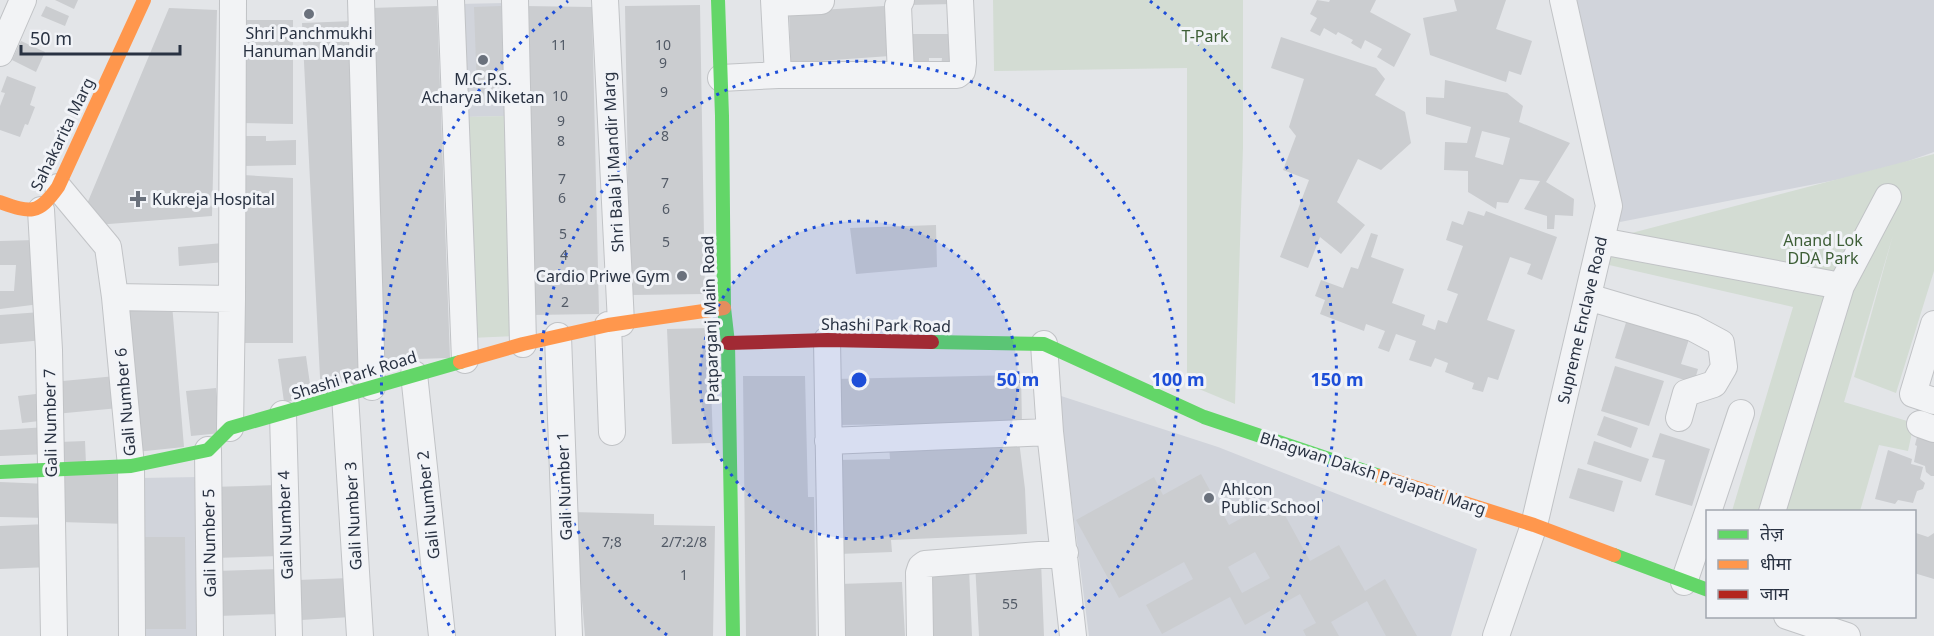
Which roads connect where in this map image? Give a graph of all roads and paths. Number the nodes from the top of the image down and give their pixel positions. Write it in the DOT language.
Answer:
graph roads {
  1 [pos="23,0"];
  2 [pos="144,0"];
  3 [pos="232,0"];
  4 [pos="361,0"];
  5 [pos="451,0"];
  6 [pos="515,0"];
  7 [pos="605,0"];
  8 [pos="718,0"];
  9 [pos="901,0"];
  10 [pos="960,0"];
  11 [pos="1563,0"];
  12 [pos="775,1"];
  13 [pos="821,2"];
  14 [pos="0,53"];
  15 [pos="778,75"];
  16 [pos="901,75"];
  17 [pos="721,78"];
  18 [pos="58,187"];
  19 [pos="1888,197"];
  20 [pos="0,202"];
  21 [pos="41,210"];
  22 [pos="1601,241"];
  23 [pos="1841,286"];
  24 [pos="115,297"];
  25 [pos="1588,297"];
  26 [pos="232,299"];
  27 [pos="724,308"];
  28 [pos="615,324"];
  29 [pos="1934,324"];
  30 [pos="558,336"];
  31 [pos="827,340"];
  32 [pos="728,343"];
  33 [pos="523,344"];
  34 [pos="1044,344"];
  35 [pos="465,360"];
  36 [pos="414,374"];
  37 [pos="372,387"];
  38 [pos="345,395"];
  39 [pos="1934,401"];
  40 [pos="1741,413"];
  41 [pos="283,414"];
  42 [pos="1679,418"];
  43 [pos="230,428"];
  44 [pos="612,432"];
  45 [pos="1050,432"];
  46 [pos="828,441"];
  47 [pos="208,450"];
  48 [pos="130,466"];
  49 [pos="51,470"];
  50 [pos="0,472"];
  51 [pos="1709,510"];
  52 [pos="1773,510"];
  53 [pos="1706,518"];
  54 [pos="1534,525"];
  55 [pos="1065,553"];
  56 [pos="1684,582"];
  57 [pos="1706,590"];
  58 [pos="1793,618"];
  59 [pos="54,636"];
  60 [pos="132,636"];
  61 [pos="210,636"];
  62 [pos="289,636"];
  63 [pos="360,636"];
  64 [pos="442,636"];
  65 [pos="569,636"];
  66 [pos="733,636"];
  67 [pos="832,636"];
  68 [pos="920,636"];
  69 [pos="1073,636"];
  70 [pos="1496,636"];
  71 [pos="1847,636"];
  1 -- 14 [label="street"];
  2 -- 18 [label="street, Sahakarita Marg"];
  3 -- 26 [label="street"];
  4 -- 37 [label="street"];
  5 -- 35 [label="street"];
  6 -- 33 [label="street"];
  7 -- 28 [label="street, Shri Bala Ji Mandir Marg"];
  8 -- 17 [label="street, Patparganj Main Road"];
  9 -- 16 [label="street"];
  10 -- 16 [label="street"];
  11 -- 22 [label="street, Supreme Enclave Road"];
  12 -- 13 [label="street"];
  12 -- 15 [label="street"];
  15 -- 16 [label="street"];
  15 -- 17 [label="street"];
  17 -- 27 [label="street, Patparganj Main Road"];
  18 -- 21 [label="street, Sahakarita Marg"];
  18 -- 24 [label="street, Gali Number 6"];
  19 -- 23 [label="street"];
  20 -- 21 [label="street, Sahakarita Marg"];
  21 -- 49 [label="street, Gali Number 7"];
  22 -- 23 [label="street"];
  22 -- 25 [label="street, Supreme Enclave Road"];
  23 -- 52 [label="street"];
  24 -- 26 [label="street"];
  24 -- 48 [label="street, Gali Number 6"];
  25 -- 42 [label="street"];
  25 -- 54 [label="street, Supreme Enclave Road"];
  26 -- 43 [label="street"];
  27 -- 28 [label="street, Shashi Park Road"];
  27 -- 32 [label="street, Patparganj Main Road"];
  28 -- 30 [label="street, Shashi Park Road"];
  28 -- 44 [label="street, Shri Bala Ji Mandir Marg"];
  29 -- 39 [label="street"];
  30 -- 33 [label="street, Shashi Park Road"];
  30 -- 65 [label="street, Gali Number 1"];
  31 -- 32 [label="street, Shashi Park Road"];
  31 -- 34 [label="street, Shashi Park Road"];
  31 -- 46 [label="street"];
  32 -- 66 [label="street, Patparganj Main Road"];
  33 -- 35 [label="street, Shashi Park Road"];
  34 -- 45 [label="street"];
  34 -- 54 [label="street, Bhagwan Daksh Prajapati Marg"];
  35 -- 36 [label="street, Shashi Park Road"];
  36 -- 37 [label="street, Shashi Park Road"];
  36 -- 64 [label="street, Gali Number 2"];
  37 -- 38 [label="street, Shashi Park Road"];
  38 -- 41 [label="street, Shashi Park Road"];
  38 -- 63 [label="street, Gali Number 3"];
  40 -- 51 [label="street"];
  41 -- 43 [label="street, Shashi Park Road"];
  41 -- 62 [label="street, Gali Number 4"];
  43 -- 47 [label="street"];
  45 -- 46 [label="street"];
  45 -- 55 [label="street"];
  46 -- 67 [label="street"];
  47 -- 48 [label="street"];
  47 -- 61 [label="street, Gali Number 5"];
  48 -- 49 [label="street"];
  48 -- 60 [label="street, Gali Number 6"];
  49 -- 50 [label="street"];
  49 -- 59 [label="street, Gali Number 7"];
  53 -- 56 [label="street"];
  54 -- 56 [label="street, Bhagwan Daksh Prajapati Marg"];
  54 -- 70 [label="street, Supreme Enclave Road"];
  55 -- 68 [label="street"];
  55 -- 69 [label="street"];
  56 -- 57 [label="street, Bhagwan Daksh Prajapati Marg"];
  58 -- 71 [label="street"];
}
